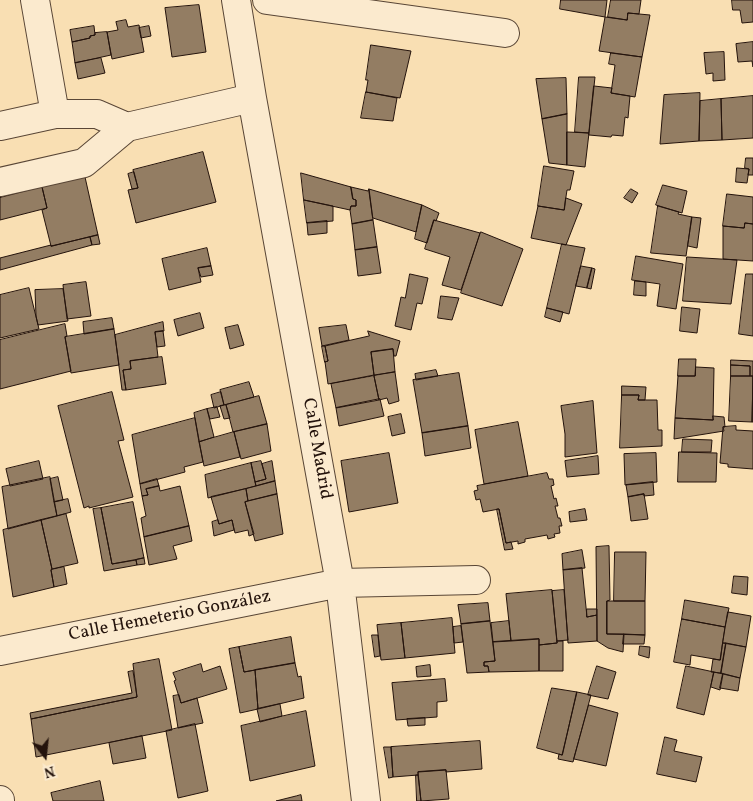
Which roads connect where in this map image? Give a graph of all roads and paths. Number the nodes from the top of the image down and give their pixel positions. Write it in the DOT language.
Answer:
graph roads {
  1 [pos="35,0"];
  2 [pos="236,0"];
  3 [pos="267,0"];
  4 [pos="505,33"];
  5 [pos="252,98"];
  6 [pos="55,114"];
  7 [pos="0,126"];
  8 [pos="127,127"];
  9 [pos="0,182"];
  10 [pos="476,580"];
  11 [pos="340,583"];
  12 [pos="0,651"];
  13 [pos="366,801"];
  1 -- 6 [label="street"];
  2 -- 5 [label="street, Calle Madrid"];
  3 -- 4 [label="street"];
  5 -- 8 [label="street"];
  5 -- 11 [label="street, Calle Madrid"];
  6 -- 7 [label="street"];
  6 -- 8 [label="street"];
  8 -- 9 [label="street"];
  10 -- 11 [label="street, Calle Hemeterio González"];
  11 -- 12 [label="street, Calle Hemeterio González"];
  11 -- 13 [label="street, Calle Madrid"];
}
